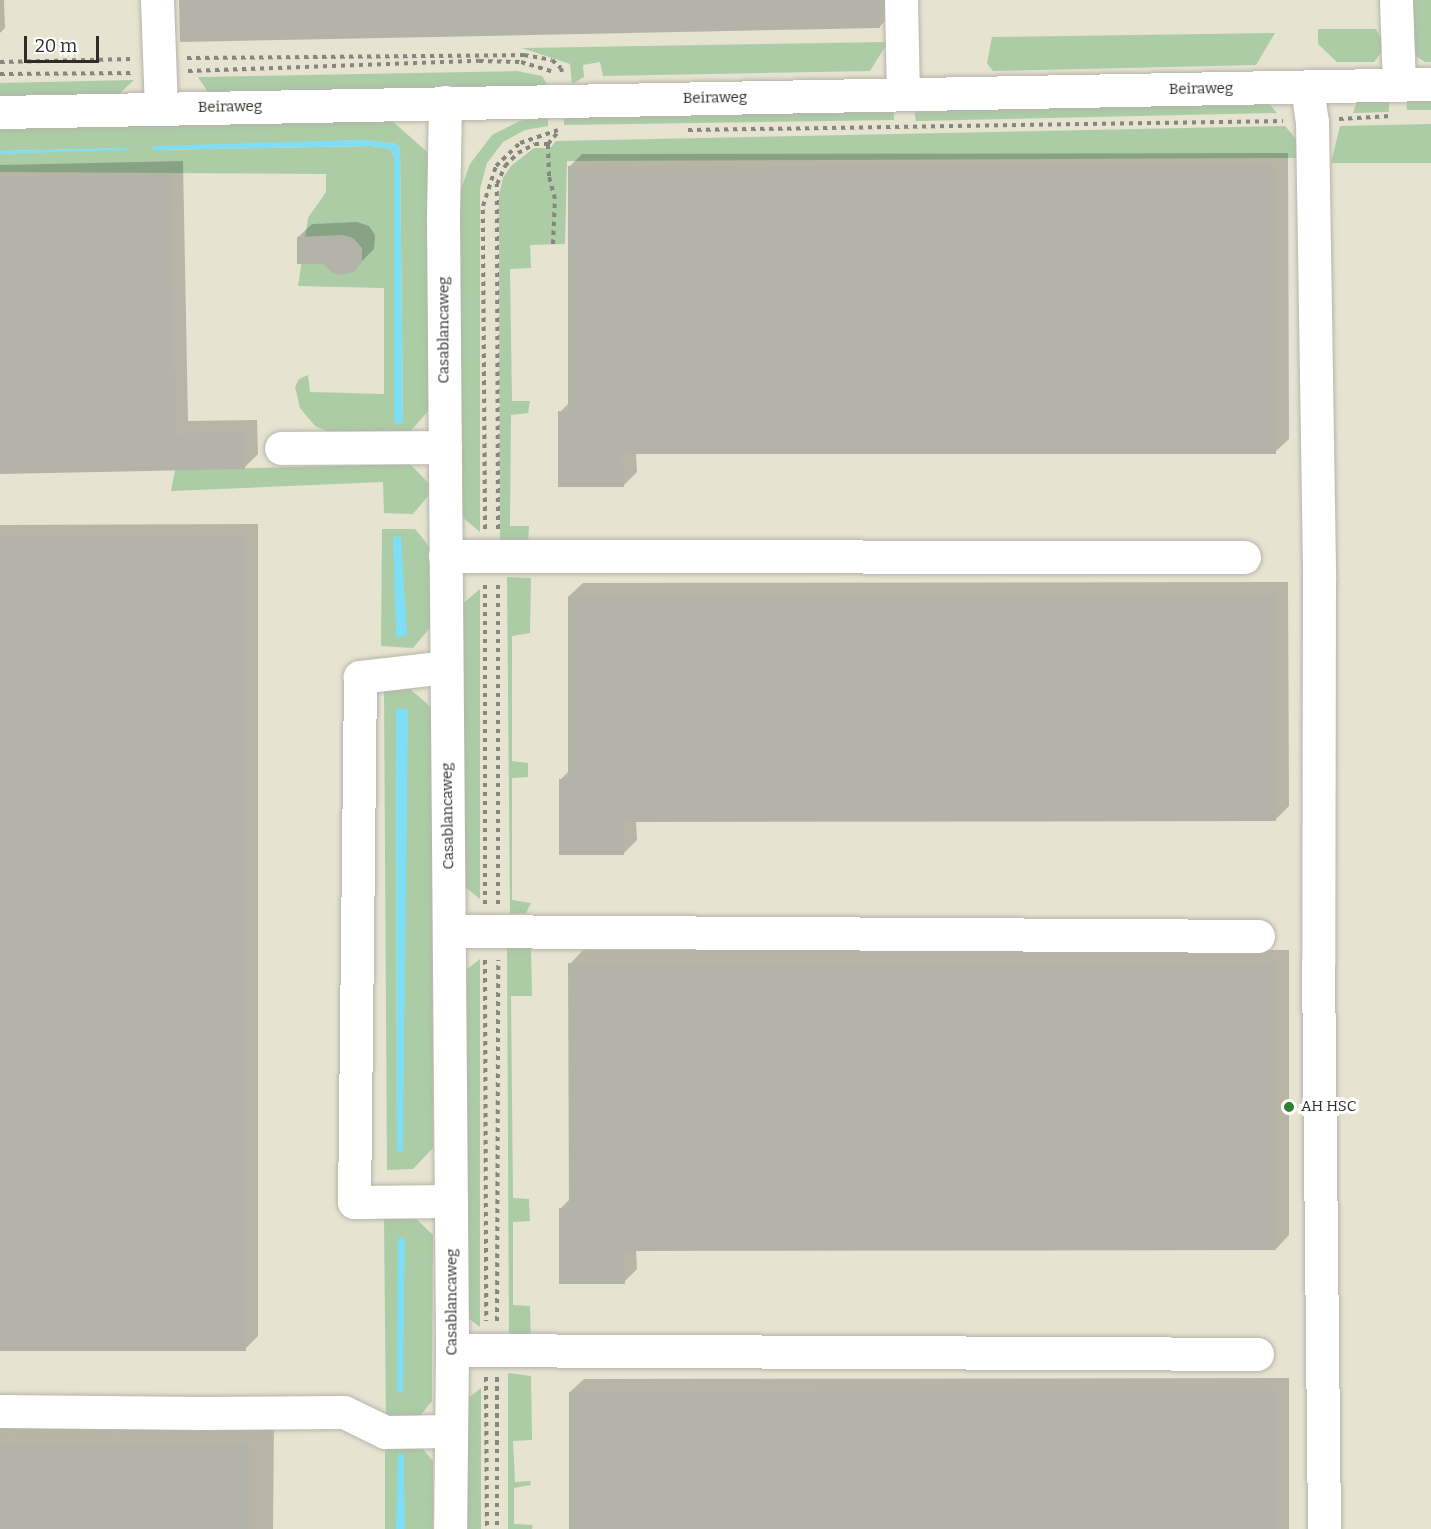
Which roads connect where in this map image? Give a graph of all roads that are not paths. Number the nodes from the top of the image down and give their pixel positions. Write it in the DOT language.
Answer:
graph roads {
  1 [pos="157,0"];
  2 [pos="901,0"];
  3 [pos="1396,0"];
  4 [pos="1431,84"];
  5 [pos="1307,87"];
  6 [pos="903,94"];
  7 [pos="1400,100"];
  8 [pos="445,102"];
  9 [pos="161,108"];
  10 [pos="0,112"];
  11 [pos="445,447"];
  12 [pos="281,448"];
  13 [pos="445,556"];
  14 [pos="1244,557"];
  15 [pos="446,667"];
  16 [pos="449,931"];
  17 [pos="1258,936"];
  18 [pos="451,1201"];
  19 [pos="452,1350"];
  20 [pos="1257,1354"];
  21 [pos="0,1411"];
  22 [pos="449,1431"];
  23 [pos="450,1529"];
  24 [pos="1324,1529"];
  1 -- 9 [label="street"];
  2 -- 6 [label="street"];
  3 -- 7 [label="street"];
  4 -- 7 [label="street, Beiraweg"];
  5 -- 6 [label="street, Beiraweg"];
  5 -- 7 [label="street, Beiraweg"];
  5 -- 24 [label="street"];
  6 -- 8 [label="street, Beiraweg"];
  8 -- 9 [label="street, Beiraweg"];
  8 -- 11 [label="street, Casablancaweg"];
  9 -- 10 [label="street, Beiraweg"];
  11 -- 12 [label="street"];
  11 -- 13 [label="street, Casablancaweg"];
  13 -- 14 [label="street"];
  13 -- 15 [label="street, Casablancaweg"];
  15 -- 16 [label="street, Casablancaweg"];
  15 -- 18 [label="street"];
  16 -- 17 [label="street"];
  16 -- 18 [label="street, Casablancaweg"];
  18 -- 19 [label="street, Casablancaweg"];
  19 -- 20 [label="street"];
  19 -- 22 [label="street, Casablancaweg"];
  21 -- 22 [label="street"];
  22 -- 23 [label="street, Casablancaweg"];
}
